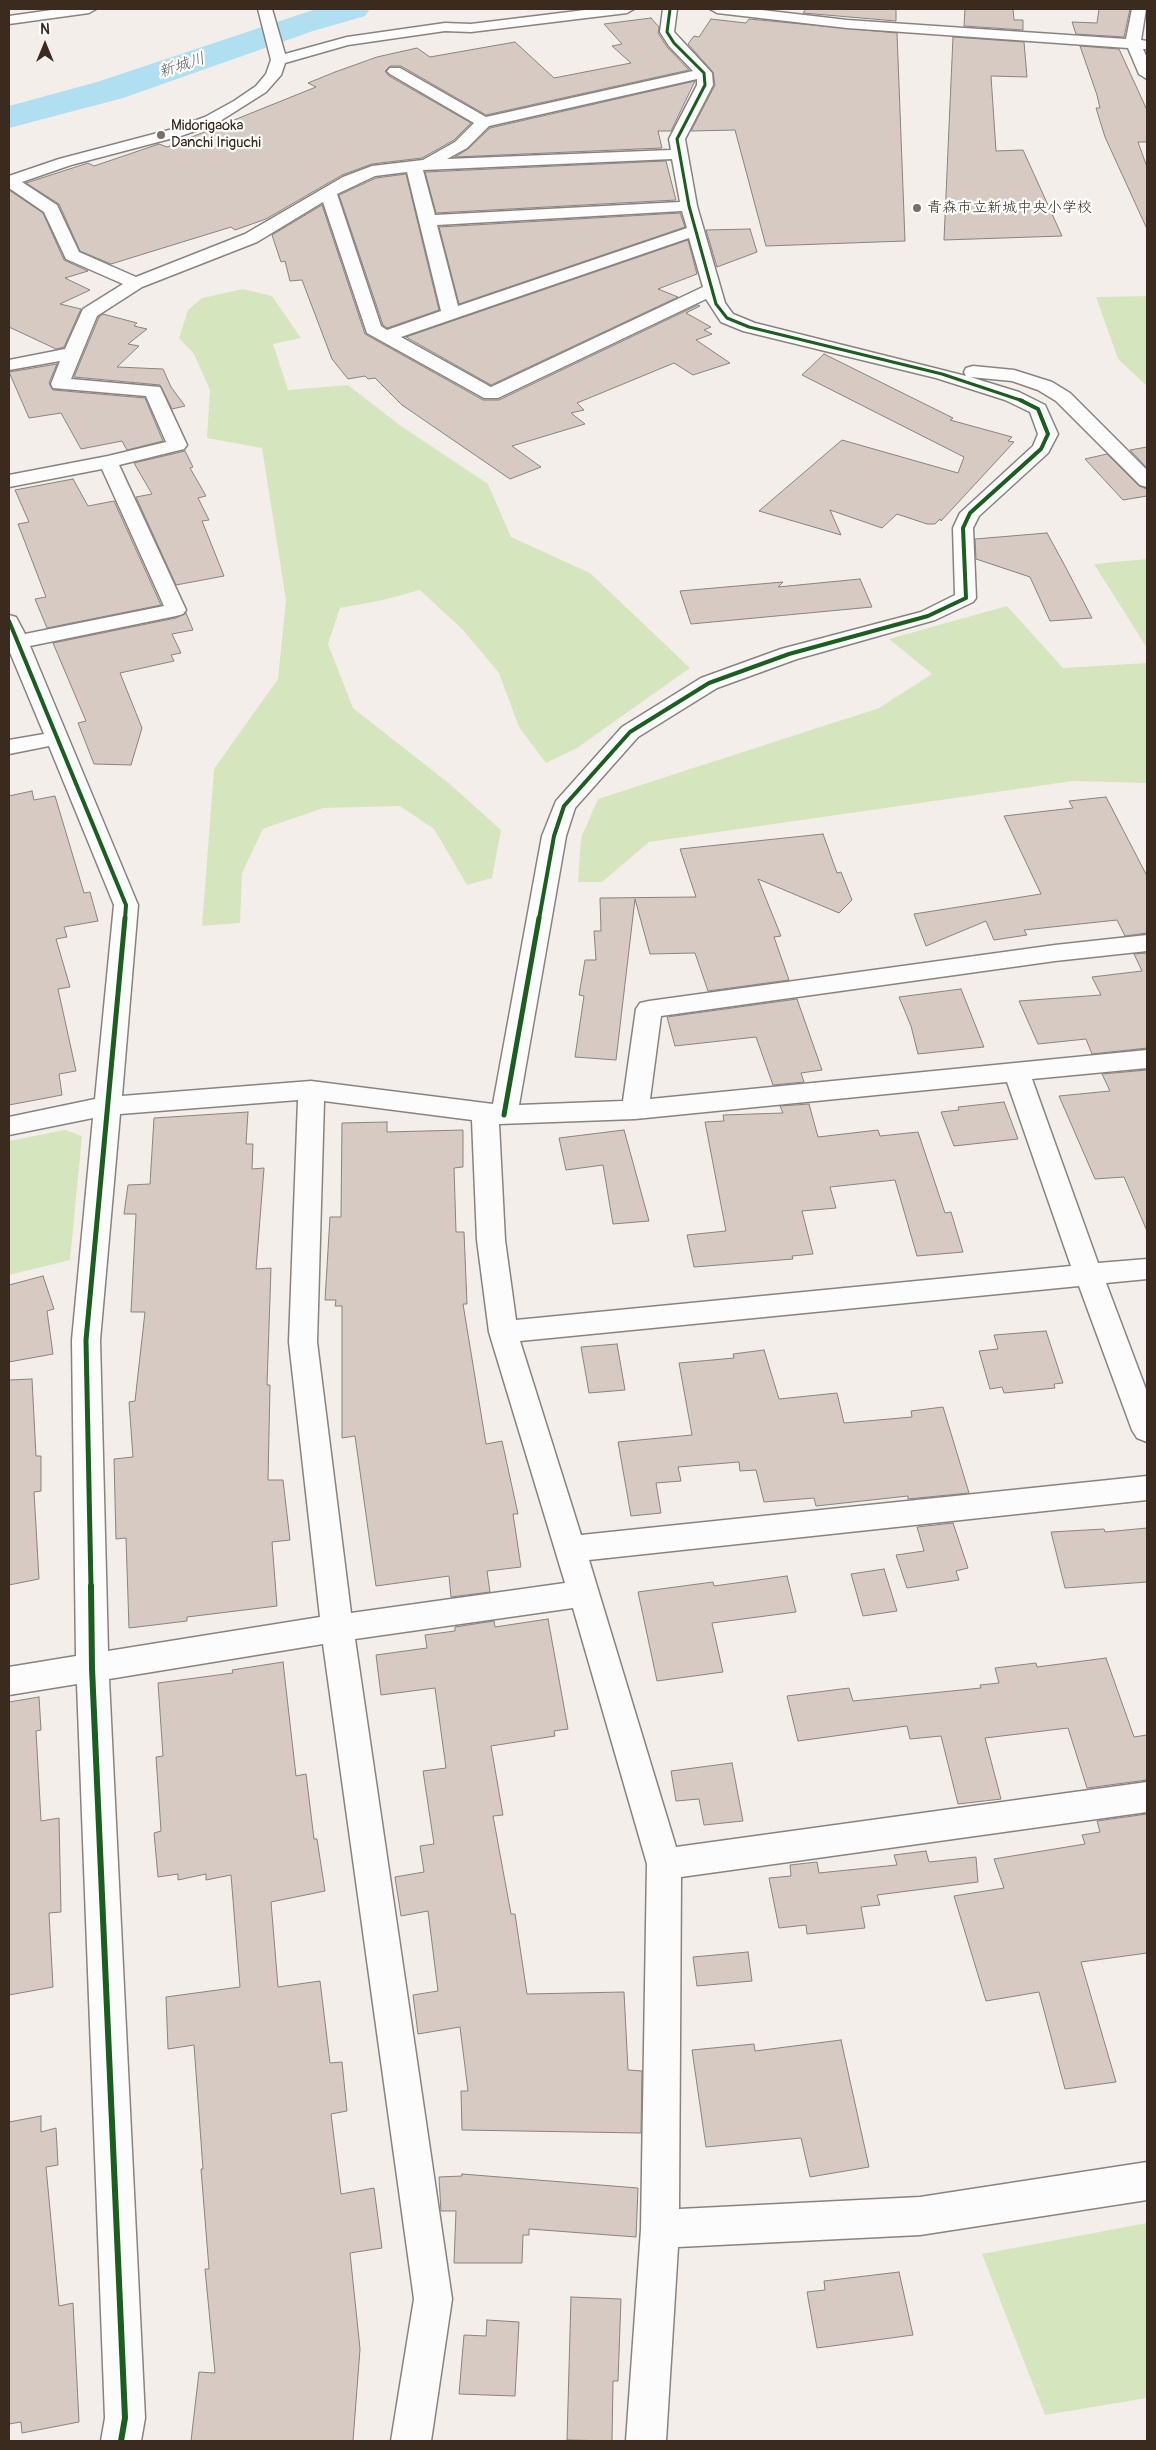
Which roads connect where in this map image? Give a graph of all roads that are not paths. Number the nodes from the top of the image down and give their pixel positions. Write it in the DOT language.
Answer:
graph roads {
  1 [pos="89,9"];
  2 [pos="265,9"];
  3 [pos="627,9"];
  4 [pos="670,9"];
  5 [pos="717,9"];
  6 [pos="856,9"];
  7 [pos="1139,9"];
  8 [pos="9,20"];
  9 [pos="847,24"];
  10 [pos="1140,44"];
  11 [pos="279,58"];
  12 [pos="395,71"];
  13 [pos="704,73"];
  14 [pos="1147,74"];
  15 [pos="484,122"];
  16 [pos="679,154"];
  17 [pos="420,165"];
  18 [pos="9,181"];
  19 [pos="328,191"];
  20 [pos="689,206"];
  21 [pos="427,222"];
  22 [pos="696,230"];
  23 [pos="136,283"];
  24 [pos="712,289"];
  25 [pos="451,315"];
  26 [pos="386,336"];
  27 [pos="73,354"];
  28 [pos="9,365"];
  29 [pos="942,374"];
  30 [pos="108,462"];
  31 [pos="9,481"];
  32 [pos="1147,482"];
  33 [pos="12,636"];
  34 [pos="56,738"];
  35 [pos="9,747"];
  36 [pos="1147,943"];
  37 [pos="1147,1059"];
  38 [pos="1016,1071"];
  39 [pos="311,1090"];
  40 [pos="108,1106"];
  41 [pos="636,1110"];
  42 [pos="495,1114"];
  43 [pos="9,1126"];
  44 [pos="1147,1269"];
  45 [pos="1088,1274"];
  46 [pos="503,1332"];
  47 [pos="1147,1430"];
  48 [pos="1147,1488"];
  49 [pos="570,1549"];
  50 [pos="584,1593"];
  51 [pos="337,1628"];
  52 [pos="92,1668"];
  53 [pos="9,1681"];
  54 [pos="1147,1797"];
  55 [pos="664,1864"];
  56 [pos="1147,2181"];
  57 [pos="660,2229"];
  58 [pos="121,2441"];
  59 [pos="411,2441"];
  60 [pos="646,2441"];
  1 -- 8 [label="street"];
  2 -- 11 [label="street"];
  3 -- 11 [label="street"];
  4 -- 13 [label="street"];
  5 -- 9 [label="street"];
  6 -- 9 [label="street"];
  7 -- 10 [label="street"];
  9 -- 10 [label="street"];
  10 -- 14 [label="street"];
  11 -- 18 [label="street"];
  12 -- 15 [label="street"];
  13 -- 15 [label="street"];
  13 -- 16 [label="street"];
  15 -- 17 [label="street"];
  16 -- 17 [label="street"];
  16 -- 20 [label="street"];
  17 -- 19 [label="street"];
  17 -- 21 [label="street"];
  18 -- 23 [label="street"];
  19 -- 23 [label="street"];
  19 -- 26 [label="street"];
  20 -- 21 [label="street"];
  20 -- 22 [label="street"];
  21 -- 25 [label="street"];
  22 -- 24 [label="street"];
  22 -- 25 [label="street"];
  23 -- 27 [label="street"];
  24 -- 26 [label="street"];
  24 -- 29 [label="street"];
  25 -- 26 [label="street"];
  27 -- 28 [label="street"];
  27 -- 30 [label="street"];
  29 -- 32 [label="street"];
  29 -- 42 [label="street"];
  30 -- 31 [label="street"];
  30 -- 33 [label="street"];
  33 -- 34 [label="street"];
  34 -- 35 [label="street"];
  34 -- 40 [label="street"];
  36 -- 41 [label="street"];
  37 -- 38 [label="street"];
  38 -- 41 [label="street"];
  38 -- 45 [label="street"];
  39 -- 40 [label="street"];
  39 -- 42 [label="street"];
  39 -- 51 [label="street"];
  40 -- 43 [label="street"];
  40 -- 52 [label="street"];
  41 -- 42 [label="street"];
  42 -- 46 [label="street"];
  44 -- 45 [label="street"];
  45 -- 46 [label="street"];
  45 -- 47 [label="street"];
  46 -- 49 [label="street"];
  48 -- 49 [label="street"];
  49 -- 50 [label="street"];
  50 -- 51 [label="street"];
  50 -- 55 [label="street"];
  51 -- 52 [label="street"];
  51 -- 59 [label="street"];
  52 -- 53 [label="street"];
  52 -- 58 [label="street"];
  54 -- 55 [label="street"];
  55 -- 57 [label="street"];
  56 -- 57 [label="street"];
  57 -- 60 [label="street"];
}
